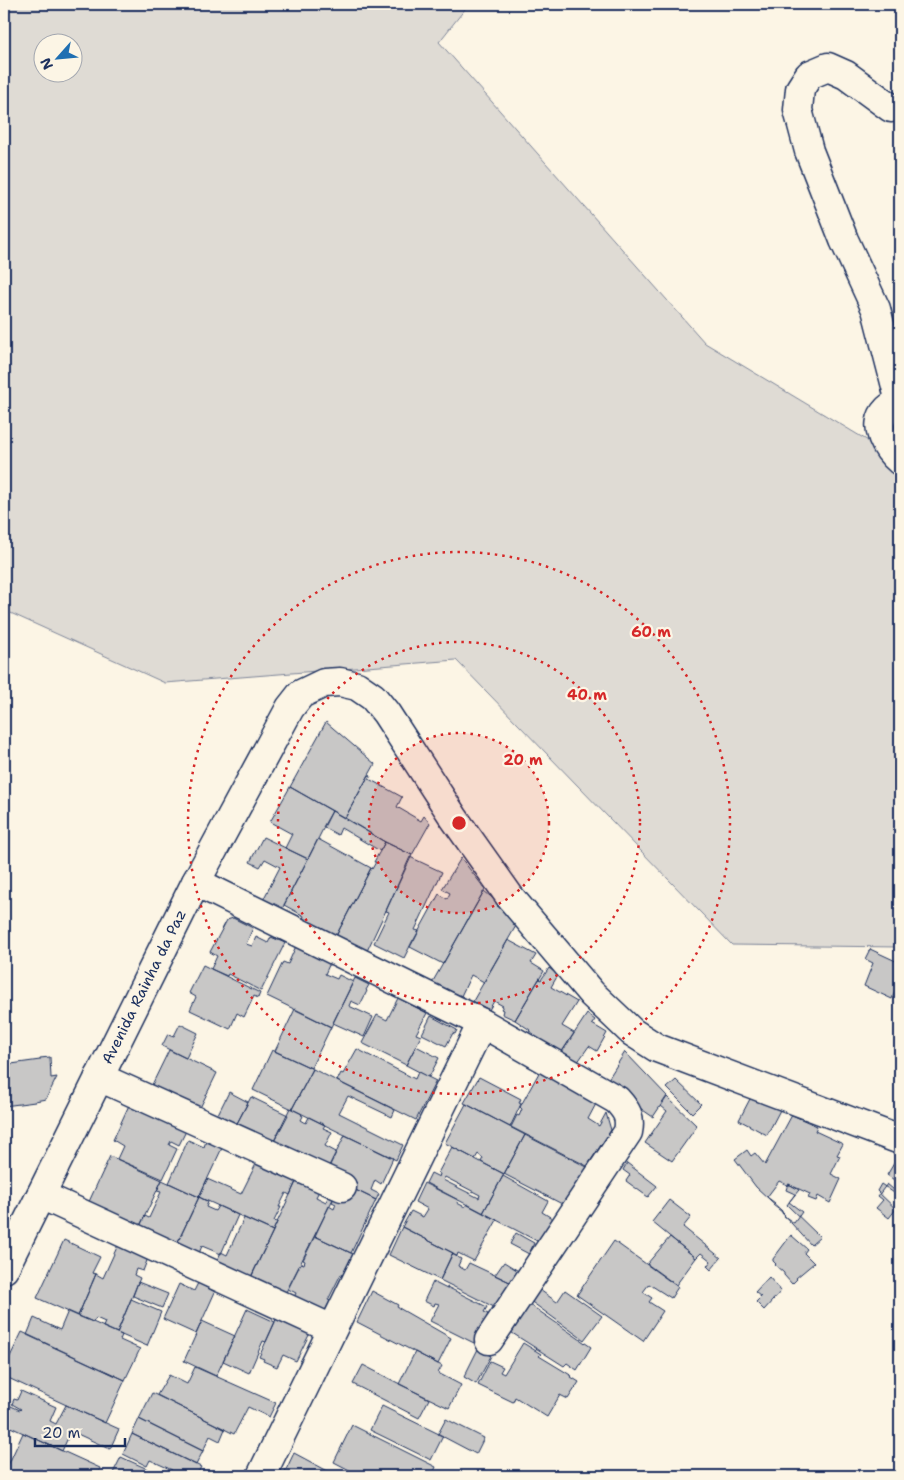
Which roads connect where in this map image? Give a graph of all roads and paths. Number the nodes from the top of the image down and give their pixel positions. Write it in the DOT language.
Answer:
graph roads {
  1 [pos="890,108"];
  2 [pos="900,402"];
  3 [pos="900,461"];
  4 [pos="196,882"];
  5 [pos="482,1023"];
  6 [pos="99,1077"];
  7 [pos="900,1140"];
  8 [pos="342,1186"];
  9 [pos="41,1195"];
  10 [pos="4,1269"];
  11 [pos="332,1329"];
  12 [pos="489,1340"];
  13 [pos="261,1476"];
  1 -- 2 [label="street"];
  2 -- 3 [label="street"];
  4 -- 5 [label="street"];
  4 -- 6 [label="street, Avenida Rainha da Paz"];
  4 -- 7 [label="street, Avenida Rainha da Paz"];
  5 -- 11 [label="street"];
  5 -- 12 [label="street"];
  6 -- 8 [label="street"];
  6 -- 9 [label="street, Avenida Rainha da Paz"];
  9 -- 10 [label="street, Avenida Rainha da Paz"];
  9 -- 11 [label="street"];
  11 -- 13 [label="street"];
}
